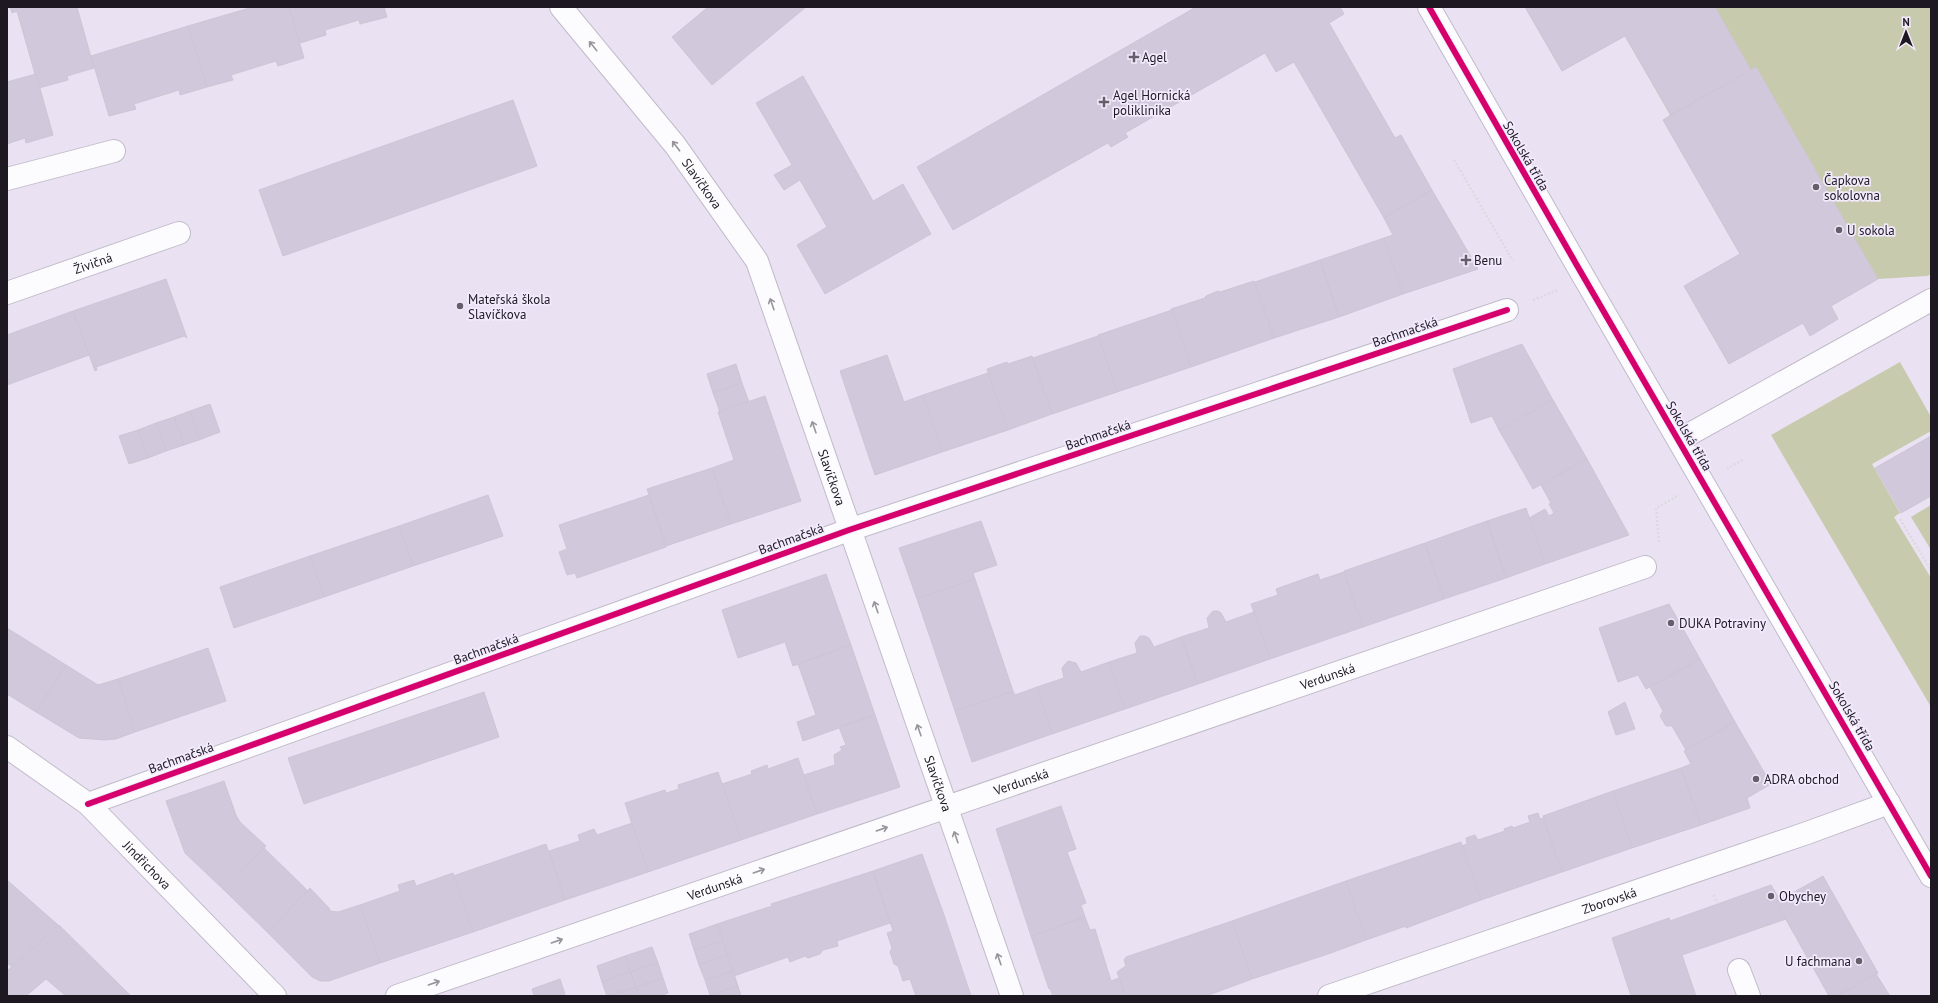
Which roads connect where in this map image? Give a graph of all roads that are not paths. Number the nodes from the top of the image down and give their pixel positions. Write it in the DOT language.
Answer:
graph roads {
  1 [pos="1429,7"];
  2 [pos="563,9"];
  3 [pos="114,151"];
  4 [pos="7,179"];
  5 [pos="179,233"];
  6 [pos="7,293"];
  7 [pos="1931,300"];
  8 [pos="1507,310"];
  9 [pos="1679,440"];
  10 [pos="849,530"];
  11 [pos="1645,567"];
  12 [pos="7,747"];
  13 [pos="1889,803"];
  14 [pos="88,804"];
  15 [pos="945,807"];
  16 [pos="1931,876"];
  17 [pos="1739,970"];
  18 [pos="275,996"];
  19 [pos="397,996"];
  20 [pos="1012,996"];
  21 [pos="1329,996"];
  22 [pos="1749,996"];
  1 -- 9 [label="street, Sokolská třída"];
  10 -- 2 [label="street, Slavíčkova, one-way"];
  3 -- 4 [label="street"];
  5 -- 6 [label="street, Živičná"];
  7 -- 9 [label="street"];
  8 -- 10 [label="street, Bachmačská"];
  9 -- 13 [label="street, Sokolská třída"];
  10 -- 14 [label="street, Bachmačská"];
  15 -- 10 [label="street, Slavíčkova, one-way"];
  11 -- 15 [label="street, Verdunská"];
  12 -- 14 [label="street, Jindřichova"];
  13 -- 16 [label="street, Sokolská třída"];
  13 -- 21 [label="street, Zborovská"];
  14 -- 18 [label="street, Jindřichova"];
  19 -- 15 [label="street, Verdunská, one-way"];
  20 -- 15 [label="street, Slavíčkova, one-way"];
  17 -- 22 [label="street"];
}
